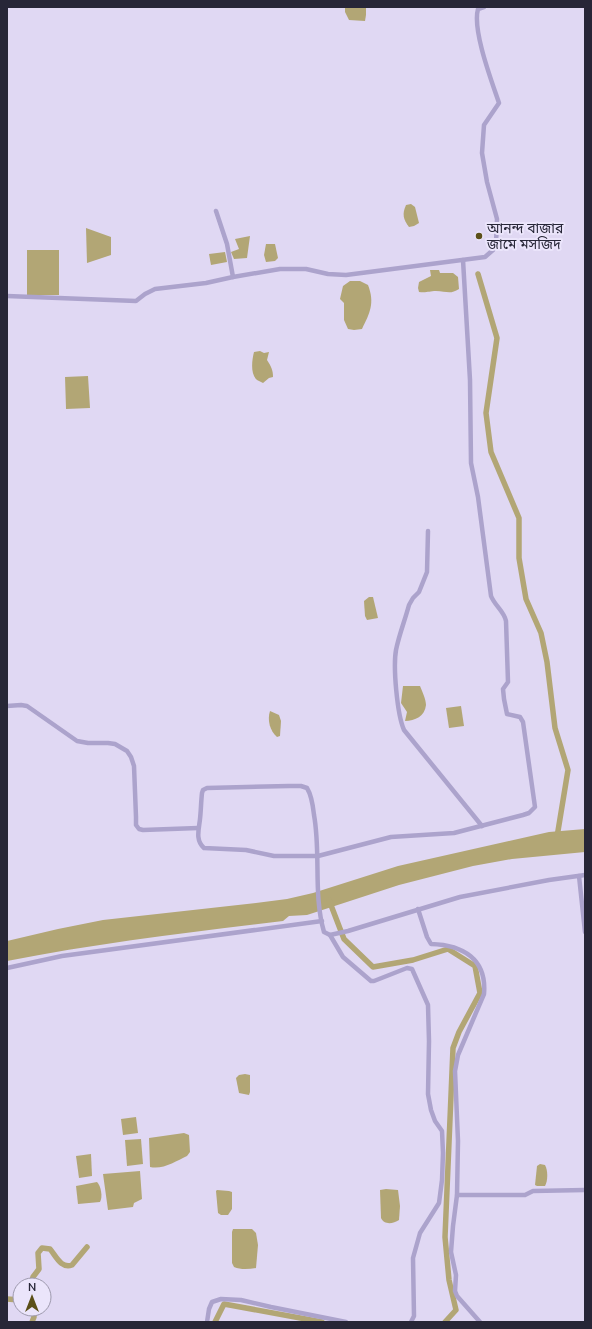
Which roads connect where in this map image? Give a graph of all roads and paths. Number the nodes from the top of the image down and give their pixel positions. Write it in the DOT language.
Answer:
graph roads {
  1 [pos="484,7"];
  2 [pos="216,211"];
  3 [pos="463,260"];
  4 [pos="232,277"];
  5 [pos="7,296"];
  6 [pos="428,530"];
  7 [pos="7,706"];
  8 [pos="482,826"];
  9 [pos="198,828"];
  10 [pos="318,856"];
  11 [pos="585,875"];
  12 [pos="579,876"];
  13 [pos="418,909"];
  14 [pos="322,921"];
  15 [pos="585,932"];
  16 [pos="332,935"];
  17 [pos="7,968"];
  18 [pos="585,1190"];
  19 [pos="457,1195"];
  20 [pos="207,1322"];
  21 [pos="346,1322"];
  22 [pos="411,1322"];
  23 [pos="480,1322"];
  1 -- 3 [label="street"];
  2 -- 4 [label="street"];
  3 -- 4 [label="street"];
  3 -- 8 [label="street"];
  4 -- 5 [label="street"];
  6 -- 8 [label="street"];
  7 -- 9 [label="street"];
  8 -- 10 [label="street"];
  9 -- 10 [label="street"];
  9 -- 10 [label="street"];
  10 -- 14 [label="street"];
  11 -- 12 [label="street"];
  12 -- 13 [label="street"];
  12 -- 15 [label="street"];
  13 -- 16 [label="street"];
  13 -- 19 [label="street"];
  14 -- 16 [label="street"];
  14 -- 17 [label="street"];
  16 -- 22 [label="street"];
  18 -- 19 [label="street"];
  19 -- 23 [label="street"];
  20 -- 21 [label="street"];
}
